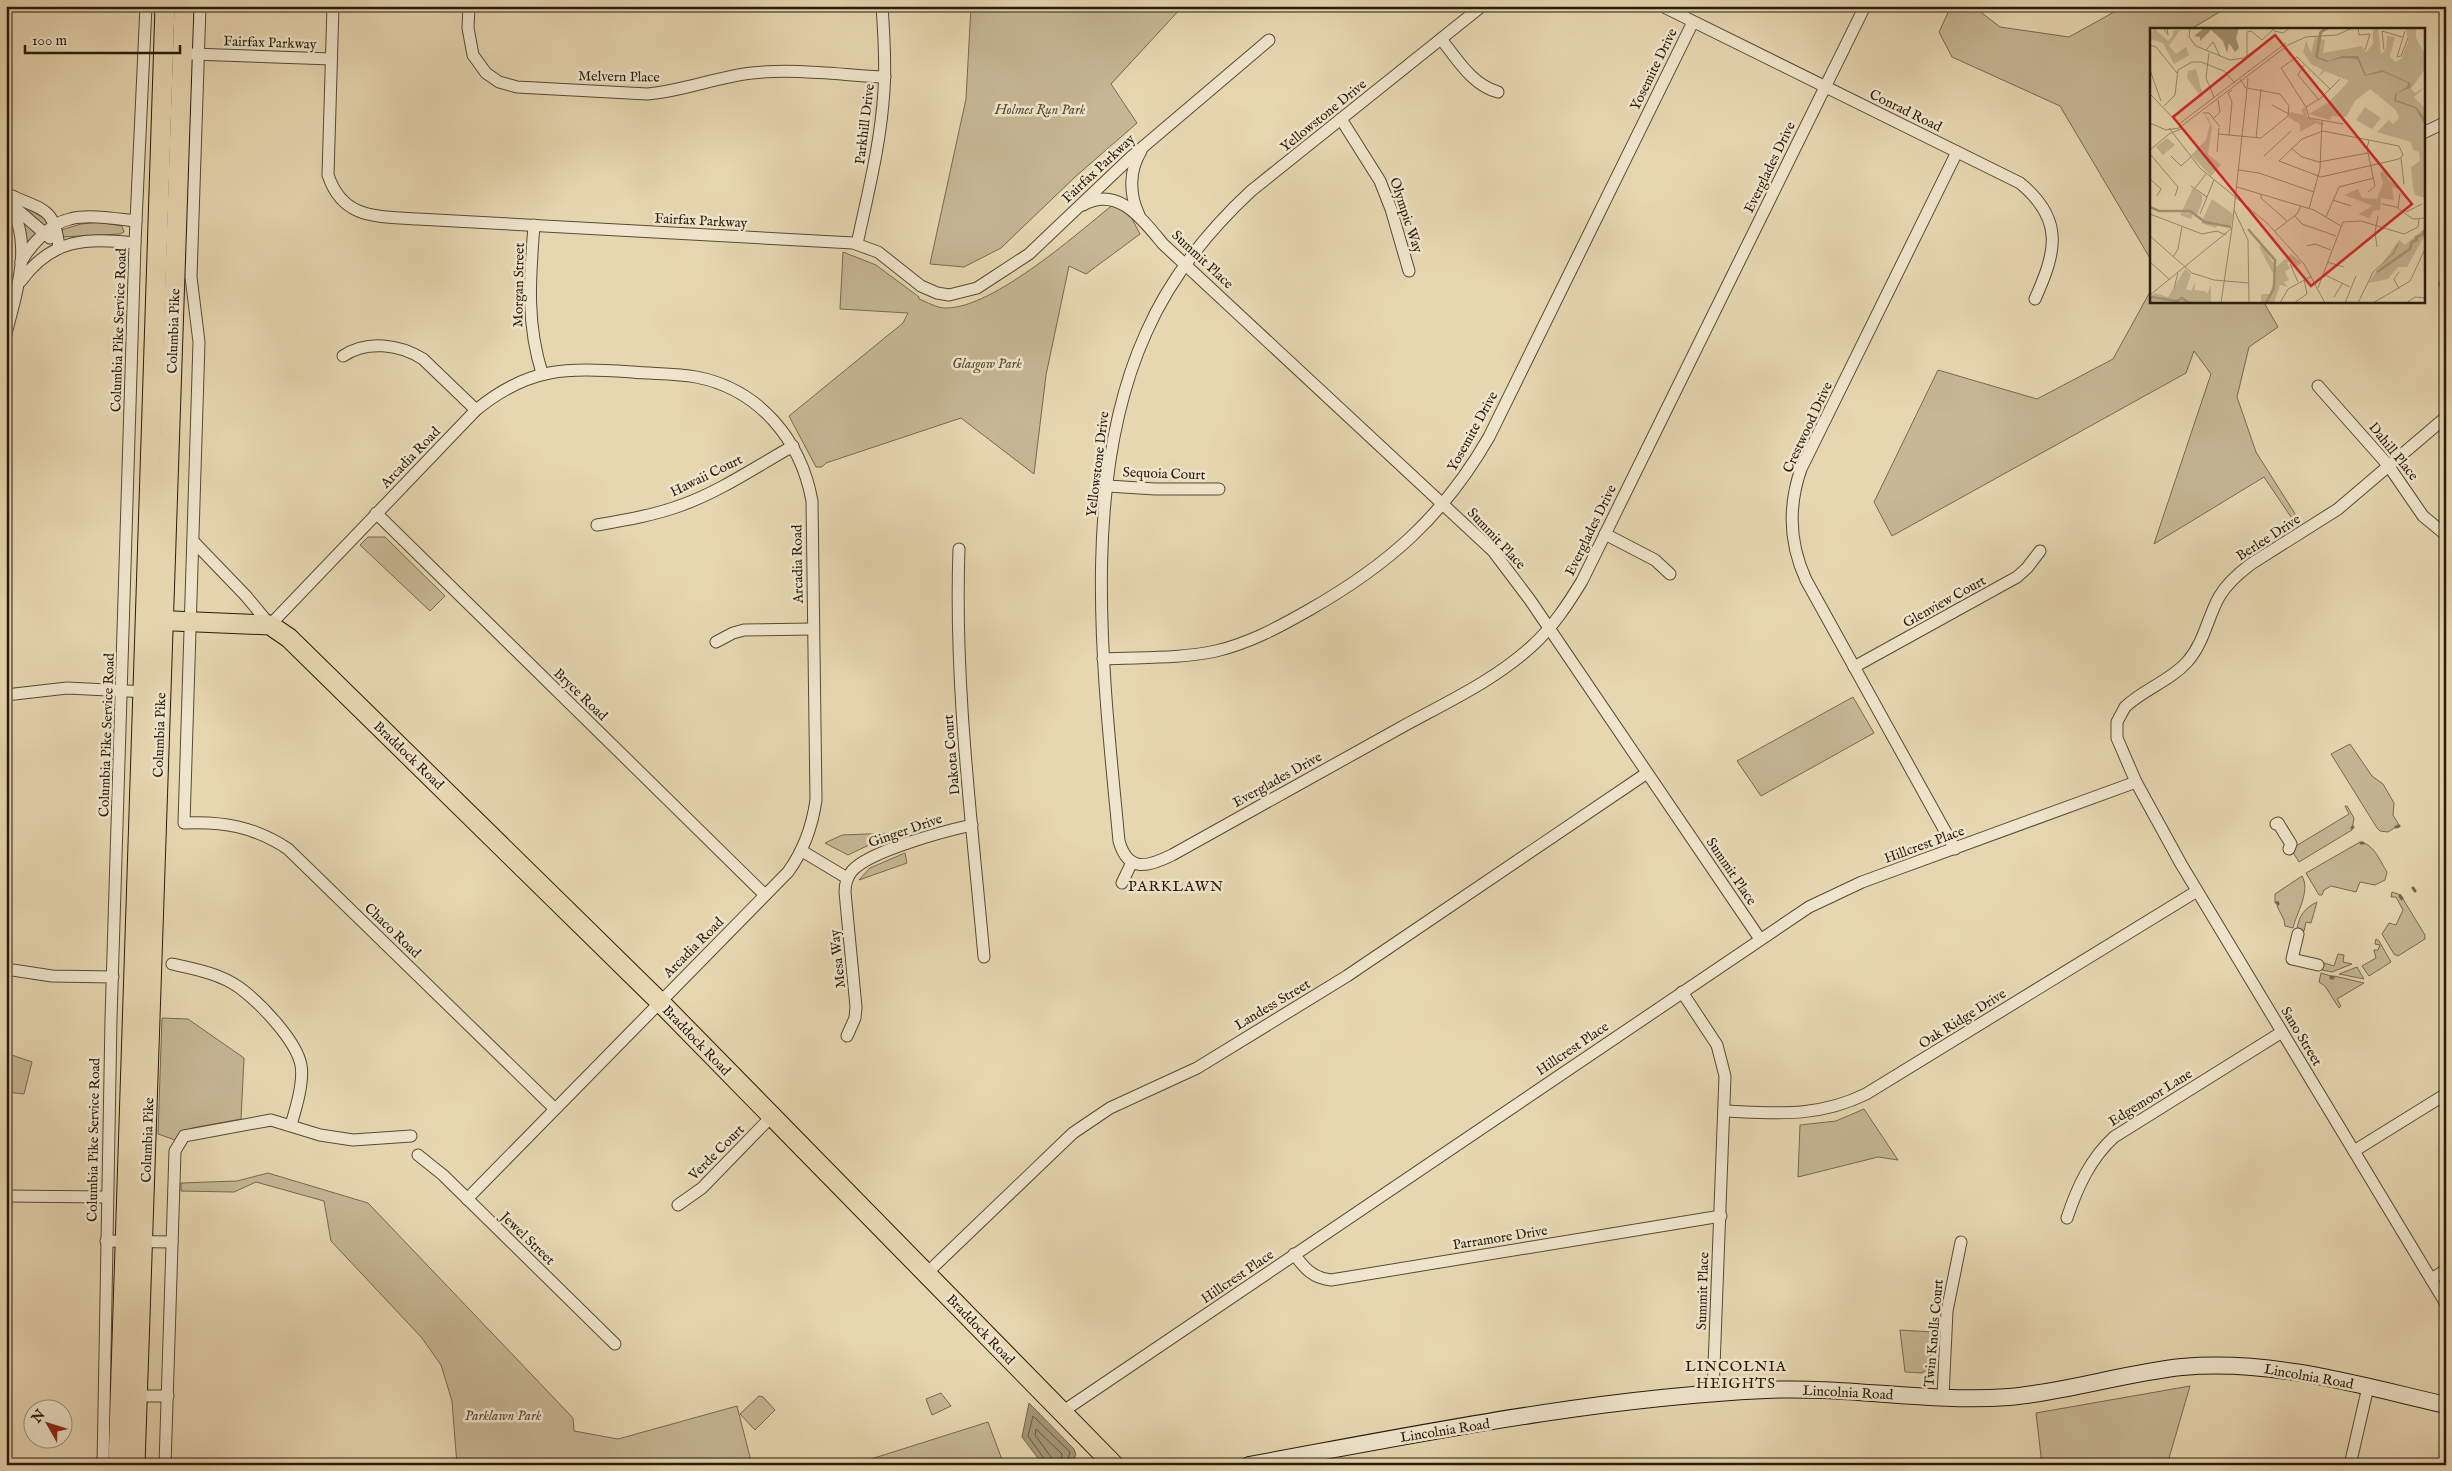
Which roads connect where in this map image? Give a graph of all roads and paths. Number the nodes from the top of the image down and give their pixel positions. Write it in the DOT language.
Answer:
graph roads {
  1 [pos="146,6"];
  2 [pos="165,6"];
  3 [pos="184,6"];
  4 [pos="200,6"];
  5 [pos="333,6"];
  6 [pos="469,6"];
  7 [pos="882,6"];
  8 [pos="1482,6"];
  9 [pos="1662,6"];
  10 [pos="1864,6"];
  11 [pos="1693,22"];
  12 [pos="1441,39"];
  13 [pos="1268,40"];
  14 [pos="163,54"];
  15 [pos="190,54"];
  16 [pos="331,59"];
  17 [pos="885,77"];
  18 [pos="1825,87"];
  19 [pos="1498,92"];
  20 [pos="1341,119"];
  21 [pos="2446,122"];
  22 [pos="2424,132"];
  23 [pos="1150,141"];
  24 [pos="1957,152"];
  25 [pos="7,199"];
  26 [pos="1075,209"];
  27 [pos="1141,218"];
  28 [pos="56,225"];
  29 [pos="534,225"];
  30 [pos="136,232"];
  31 [pos="46,233"];
  32 [pos="166,235"];
  33 [pos="857,244"];
  34 [pos="59,247"];
  35 [pos="21,262"];
  36 [pos="1185,264"];
  37 [pos="1409,271"];
  38 [pos="20,283"];
  39 [pos="2036,299"];
  40 [pos="6,334"];
  41 [pos="343,356"];
  42 [pos="542,373"];
  43 [pos="2318,386"];
  44 [pos="476,410"];
  45 [pos="2446,417"];
  46 [pos="794,446"];
  47 [pos="2388,465"];
  48 [pos="1108,486"];
  49 [pos="1219,489"];
  50 [pos="1443,504"];
  51 [pos="376,513"];
  52 [pos="597,525"];
  53 [pos="1605,534"];
  54 [pos="2446,535"];
  55 [pos="193,541"];
  56 [pos="959,548"];
  57 [pos="2040,551"];
  58 [pos="1670,574"];
  59 [pos="154,620"];
  60 [pos="190,621"];
  61 [pos="270,625"];
  62 [pos="813,629"];
  63 [pos="1549,629"];
  64 [pos="716,642"];
  65 [pos="1103,659"];
  66 [pos="1854,667"];
  67 [pos="122,690"];
  68 [pos="152,692"];
  69 [pos="6,695"];
  70 [pos="1647,773"];
  71 [pos="2136,782"];
  72 [pos="972,824"];
  73 [pos="2276,824"];
  74 [pos="1955,849"];
  75 [pos="2289,849"];
  76 [pos="802,850"];
  77 [pos="1132,862"];
  78 [pos="848,878"];
  79 [pos="1122,883"];
  80 [pos="2197,891"];
  81 [pos="765,896"];
  82 [pos="2298,934"];
  83 [pos="1760,939"];
  84 [pos="984,957"];
  85 [pos="172,964"];
  86 [pos="2318,965"];
  87 [pos="6,968"];
  88 [pos="113,977"];
  89 [pos="1682,992"];
  90 [pos="660,1002"];
  91 [pos="2282,1032"];
  92 [pos="847,1036"];
  93 [pos="2446,1094"];
  94 [pos="555,1109"];
  95 [pos="1724,1111"];
  96 [pos="772,1116"];
  97 [pos="291,1125"];
  98 [pos="412,1136"];
  99 [pos="2354,1151"];
  100 [pos="418,1155"];
  101 [pos="6,1196"];
  102 [pos="106,1197"];
  103 [pos="467,1199"];
  104 [pos="678,1205"];
  105 [pos="1720,1216"];
  106 [pos="2067,1218"];
  107 [pos="106,1241"];
  108 [pos="124,1242"];
  109 [pos="144,1242"];
  110 [pos="172,1242"];
  111 [pos="1961,1242"];
  112 [pos="1294,1254"];
  113 [pos="2446,1270"];
  114 [pos="927,1274"];
  115 [pos="2431,1279"];
  116 [pos="2446,1304"];
  117 [pos="615,1344"];
  118 [pos="2368,1387"];
  119 [pos="1713,1393"];
  120 [pos="139,1396"];
  121 [pos="168,1396"];
  122 [pos="1943,1397"];
  123 [pos="2446,1405"];
  124 [pos="1062,1412"];
  125 [pos="103,1465"];
  126 [pos="118,1465"];
  127 [pos="135,1465"];
  128 [pos="165,1465"];
  129 [pos="1114,1465"];
  130 [pos="1249,1465"];
  131 [pos="2350,1465"];
  1 -- 30 [label="street, Columbia Pike Service Road"];
  2 -- 14 [label="main road, Columbia Pike"];
  3 -- 15 [label="main road, Columbia Pike"];
  4 -- 15 [label="street"];
  5 -- 16 [label="street"];
  6 -- 17 [label="street, Melvern Place"];
  7 -- 17 [label="street, Parkhill Drive"];
  8 -- 12 [label="street, Yellowstone Drive"];
  9 -- 11 [label="street, Conrad Road"];
  10 -- 18 [label="street, Everglades Drive"];
  11 -- 18 [label="street, Conrad Road"];
  11 -- 50 [label="street, Yosemite Drive"];
  12 -- 19 [label="street"];
  12 -- 20 [label="street, Yellowstone Drive"];
  13 -- 23 [label="street, Fairfax Parkway"];
  14 -- 15 [label="street, Fairfax Parkway"];
  14 -- 32 [label="main road, Columbia Pike"];
  15 -- 16 [label="street, Fairfax Parkway"];
  15 -- 32 [label="main road, Columbia Pike"];
  15 -- 55 [label="street"];
  16 -- 29 [label="street, Fairfax Parkway"];
  17 -- 33 [label="street, Parkhill Drive"];
  18 -- 24 [label="street, Conrad Road"];
  18 -- 53 [label="street, Everglades Drive"];
  20 -- 36 [label="street, Yellowstone Drive"];
  20 -- 37 [label="street, Olympic Way"];
  21 -- 22 [label="street"];
  23 -- 26 [label="street, Fairfax Parkway"];
  23 -- 27 [label="street, Summit Place"];
  24 -- 39 [label="street, Conrad Road"];
  24 -- 66 [label="street, Crestwood Drive"];
  25 -- 28 [label="street"];
  25 -- 31 [label="street"];
  25 -- 35 [label="street"];
  26 -- 27 [label="street, Summit Place"];
  26 -- 33 [label="street, Fairfax Parkway"];
  27 -- 36 [label="street, Summit Place"];
  28 -- 30 [label="street"];
  28 -- 31 [label="street"];
  28 -- 34 [label="street"];
  29 -- 33 [label="street, Fairfax Parkway"];
  29 -- 42 [label="street, Morgan Street"];
  30 -- 32 [label="street"];
  30 -- 34 [label="street"];
  30 -- 67 [label="street, Columbia Pike Service Road"];
  31 -- 34 [label="street"];
  31 -- 35 [label="street"];
  32 -- 59 [label="main road, Columbia Pike"];
  34 -- 38 [label="street"];
  35 -- 38 [label="street"];
  36 -- 48 [label="street, Yellowstone Drive"];
  36 -- 50 [label="street, Summit Place"];
  38 -- 40 [label="street"];
  41 -- 44 [label="street"];
  42 -- 44 [label="street, Arcadia Road"];
  42 -- 46 [label="street, Arcadia Road"];
  43 -- 47 [label="street, Dahill Place"];
  44 -- 51 [label="street, Arcadia Road"];
  45 -- 47 [label="street, Berlee Drive"];
  46 -- 52 [label="street, Hawaii Court"];
  46 -- 62 [label="street, Arcadia Road"];
  47 -- 54 [label="street, Dahill Place"];
  47 -- 71 [label="street, Berlee Drive"];
  48 -- 49 [label="street, Sequoia Court"];
  48 -- 65 [label="street, Yellowstone Drive"];
  50 -- 63 [label="street, Summit Place"];
  50 -- 65 [label="street, Yosemite Drive"];
  51 -- 61 [label="street, Arcadia Road"];
  51 -- 81 [label="street, Bryce Road"];
  53 -- 58 [label="street"];
  53 -- 63 [label="street, Everglades Drive"];
  55 -- 60 [label="street"];
  55 -- 61 [label="street, Braddock Road"];
  56 -- 72 [label="street, Dakota Court"];
  57 -- 66 [label="street, Glenview Court"];
  59 -- 60 [label="main road"];
  59 -- 68 [label="main road, Columbia Pike"];
  60 -- 61 [label="main road"];
  60 -- 94 [label="street, Chaco Road"];
  61 -- 90 [label="main road, Braddock Road"];
  62 -- 64 [label="street"];
  62 -- 76 [label="street, Arcadia Road"];
  63 -- 70 [label="street, Summit Place"];
  63 -- 77 [label="street, Everglades Drive"];
  65 -- 77 [label="street, Yellowstone Drive"];
  66 -- 74 [label="street, Crestwood Drive"];
  67 -- 68 [label="street"];
  67 -- 69 [label="street"];
  67 -- 88 [label="street, Columbia Pike Service Road"];
  68 -- 108 [label="main road, Columbia Pike"];
  68 -- 109 [label="main road, Columbia Pike"];
  70 -- 83 [label="street, Summit Place"];
  70 -- 114 [label="street, Landess Street"];
  71 -- 74 [label="street, Hillcrest Place"];
  71 -- 80 [label="street, Sano Street"];
  72 -- 78 [label="street, Ginger Drive"];
  72 -- 84 [label="street, Dakota Court"];
  73 -- 75 [label="street"];
  74 -- 83 [label="street, Hillcrest Place"];
  76 -- 78 [label="street"];
  76 -- 81 [label="street, Arcadia Road"];
  77 -- 79 [label="street"];
  78 -- 92 [label="street, Mesa Way"];
  80 -- 91 [label="street, Sano Street"];
  80 -- 95 [label="street, Oak Ridge Drive"];
  81 -- 90 [label="street, Arcadia Road"];
  82 -- 86 [label="street"];
  83 -- 89 [label="street, Hillcrest Place"];
  85 -- 97 [label="street"];
  87 -- 88 [label="street"];
  88 -- 102 [label="street, Columbia Pike Service Road"];
  89 -- 95 [label="street, Summit Place"];
  89 -- 112 [label="street, Hillcrest Place"];
  90 -- 94 [label="street, Arcadia Road"];
  90 -- 96 [label="main road, Braddock Road"];
  91 -- 99 [label="street, Sano Street"];
  91 -- 106 [label="street, Edgemoor Lane"];
  93 -- 99 [label="street"];
  94 -- 103 [label="street, Arcadia Road"];
  95 -- 105 [label="street, Summit Place"];
  96 -- 104 [label="street, Verde Court"];
  96 -- 114 [label="main road, Braddock Road"];
  97 -- 98 [label="street"];
  97 -- 110 [label="street"];
  99 -- 115 [label="street, Sano Street"];
  100 -- 103 [label="street, Jewel Street"];
  101 -- 102 [label="street"];
  102 -- 107 [label="street, Columbia Pike Service Road"];
  103 -- 117 [label="street, Jewel Street"];
  105 -- 112 [label="street, Parramore Drive"];
  105 -- 119 [label="street, Summit Place"];
  107 -- 108 [label="street"];
  107 -- 125 [label="street, Columbia Pike Service Road"];
  108 -- 109 [label="street"];
  108 -- 126 [label="main road, Columbia Pike"];
  109 -- 110 [label="street"];
  109 -- 120 [label="main road, Columbia Pike"];
  110 -- 121 [label="street"];
  111 -- 122 [label="street, Twin Knolls Court"];
  112 -- 124 [label="street, Hillcrest Place"];
  113 -- 115 [label="street"];
  114 -- 124 [label="main road, Braddock Road"];
  115 -- 116 [label="street, Sano Street"];
  118 -- 122 [label="main road, Lincolnia Road"];
  118 -- 123 [label="main road, Lincolnia Road"];
  118 -- 131 [label="street"];
  119 -- 122 [label="main road, Lincolnia Road"];
  119 -- 130 [label="main road, Lincolnia Road"];
  120 -- 121 [label="street"];
  120 -- 127 [label="main road, Columbia Pike"];
  121 -- 128 [label="street"];
  124 -- 129 [label="main road, Braddock Road"];
}
